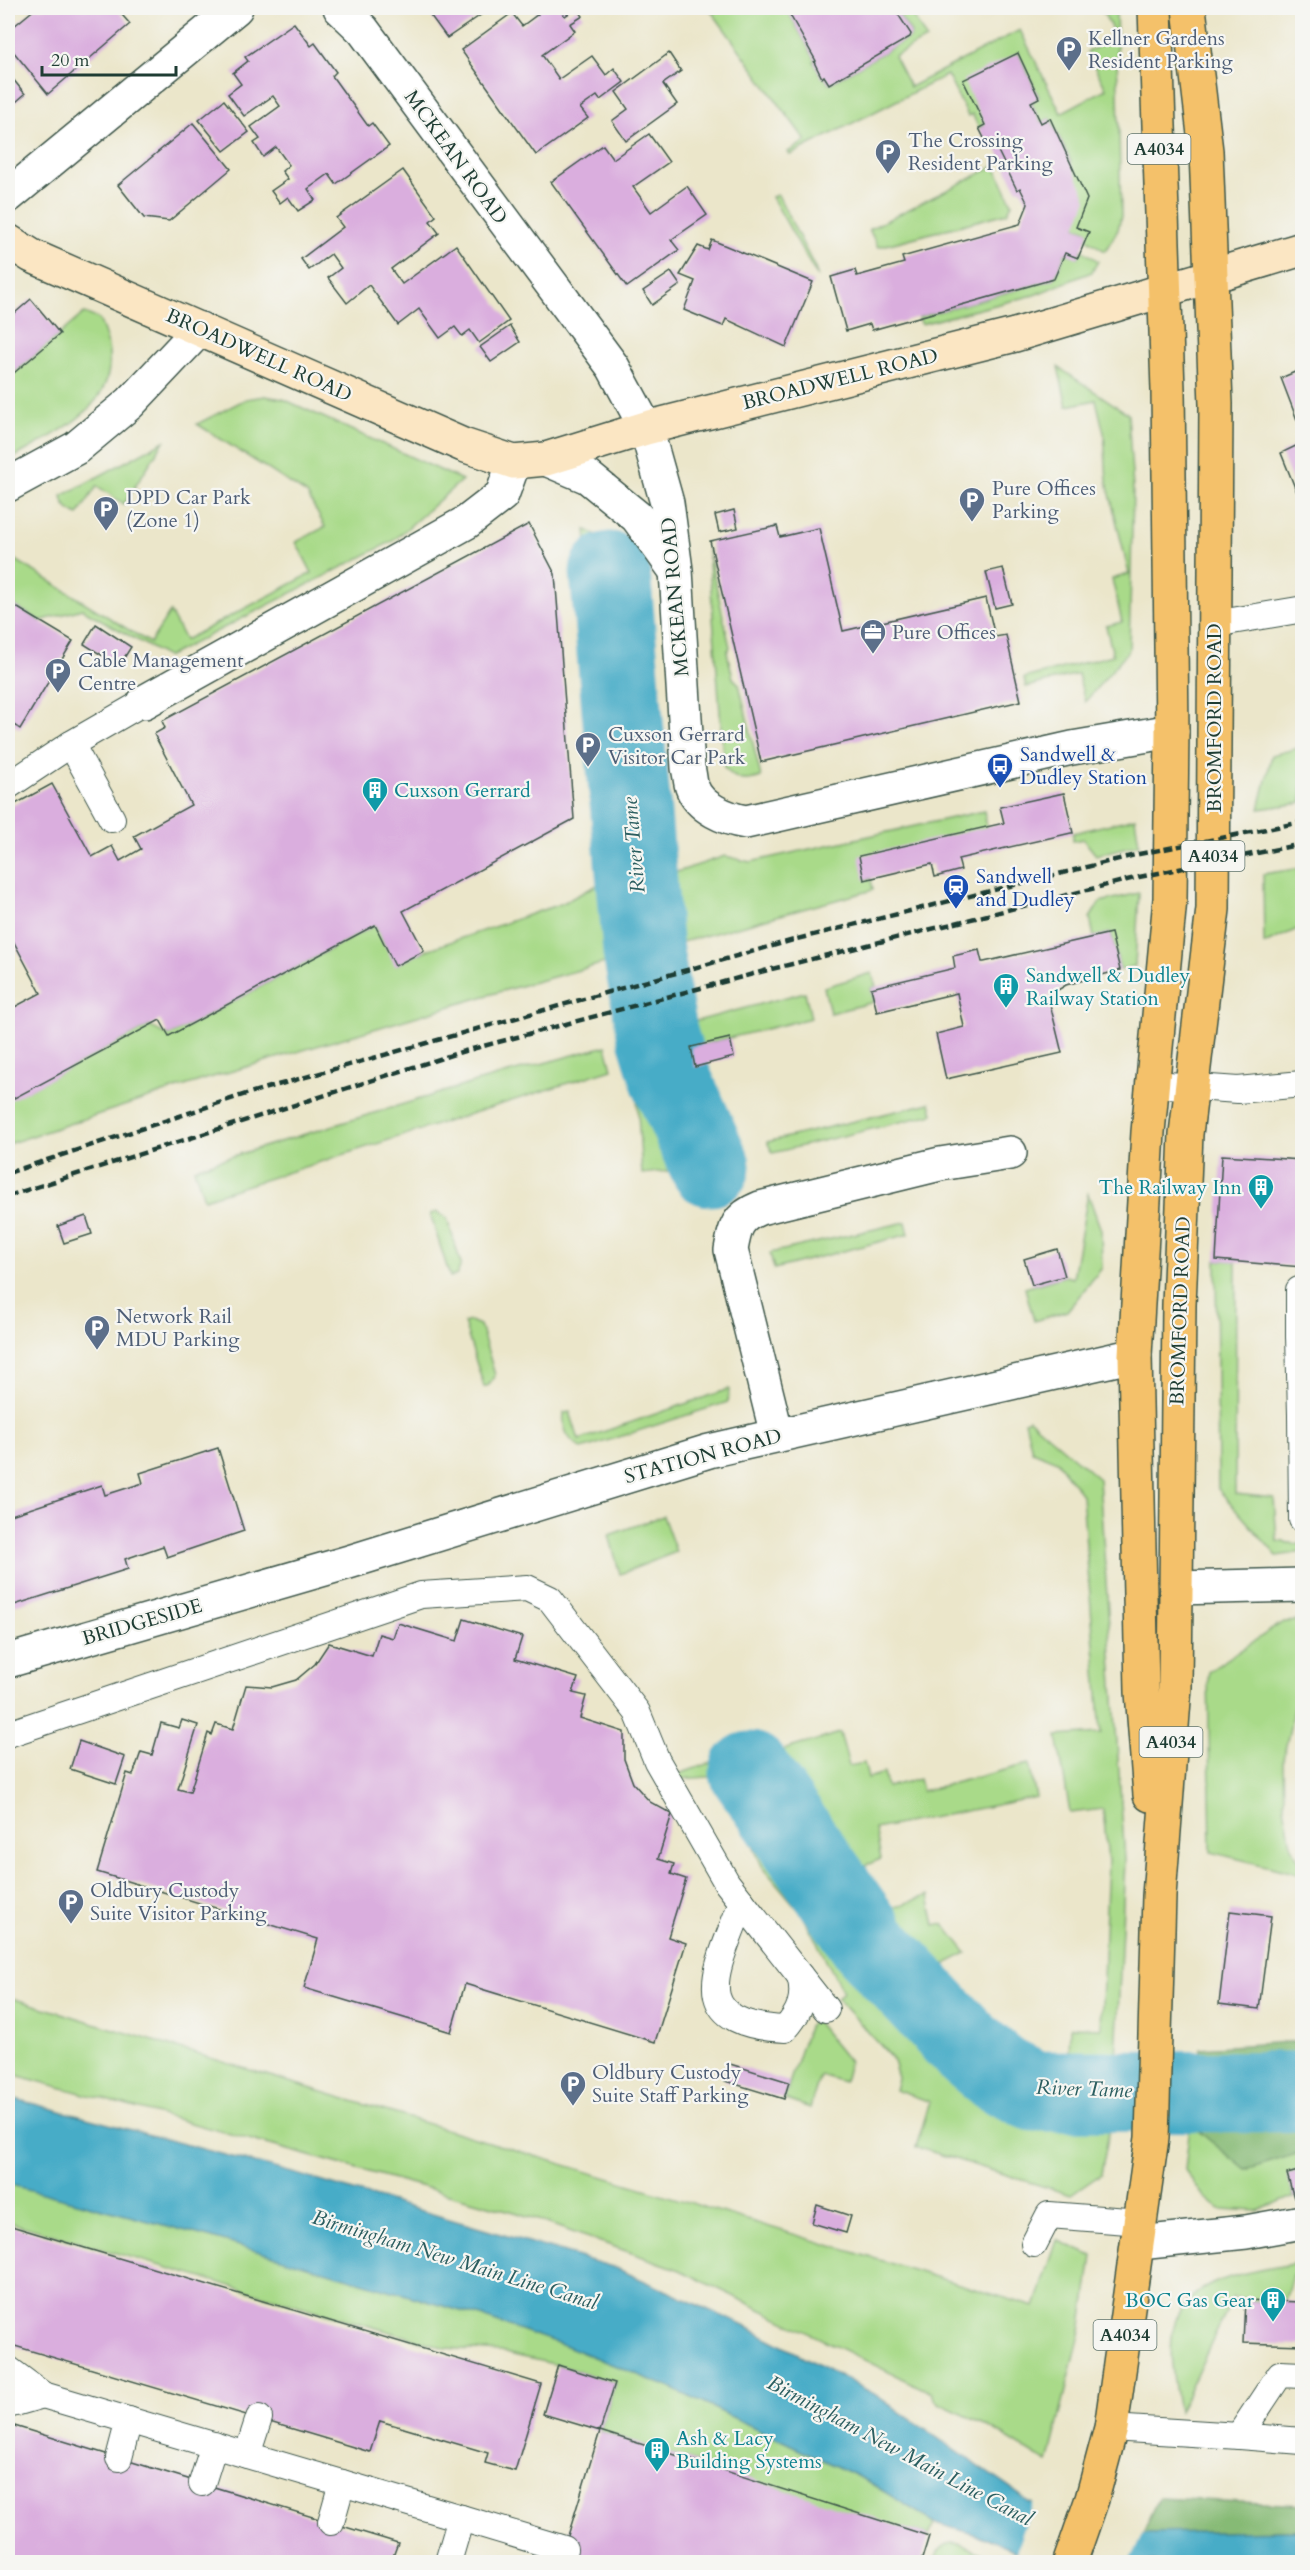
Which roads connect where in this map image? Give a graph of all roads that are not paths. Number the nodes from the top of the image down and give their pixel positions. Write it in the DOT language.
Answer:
graph roads {
  1 [pos="236,8"];
  2 [pos="340,8"];
  3 [pos="1155,8"];
  4 [pos="1189,8"];
  5 [pos="8,196"];
  6 [pos="8,241"];
  7 [pos="1302,249"];
  8 [pos="1211,277"];
  9 [pos="1164,291"];
  10 [pos="200,329"];
  11 [pos="646,428"];
  12 [pos="546,459"];
  13 [pos="514,462"];
  14 [pos="8,485"];
  15 [pos="676,570"];
  16 [pos="1298,610"];
  17 [pos="1215,615"];
  18 [pos="144,702"];
  19 [pos="1172,731"];
  20 [pos="71,744"];
  21 [pos="8,786"];
  22 [pos="112,819"];
  23 [pos="1154,1084"];
  24 [pos="1302,1084"];
  25 [pos="1191,1087"];
  26 [pos="1186,1147"];
  27 [pos="1010,1153"];
  28 [pos="1299,1290"];
  29 [pos="1301,1335"];
  30 [pos="1135,1355"];
  31 [pos="1178,1390"];
  32 [pos="1301,1415"];
  33 [pos="777,1435"];
  34 [pos="1302,1519"];
  35 [pos="1139,1559"];
  36 [pos="277,1583"];
  37 [pos="1302,1585"];
  38 [pos="1176,1588"];
  39 [pos="8,1661"];
  40 [pos="1142,1692"];
  41 [pos="12,1737"];
  42 [pos="1159,1896"];
  43 [pos="742,1902"];
  44 [pos="800,1976"];
  45 [pos="826,2009"];
  46 [pos="1302,2222"];
  47 [pos="1140,2233"];
  48 [pos="1034,2244"];
  49 [pos="8,2369"];
  50 [pos="1302,2375"];
  51 [pos="44,2395"];
  52 [pos="8,2407"];
  53 [pos="258,2418"];
  54 [pos="129,2420"];
  55 [pos="1111,2428"];
  56 [pos="1239,2436"];
  57 [pos="1302,2441"];
  58 [pos="214,2445"];
  59 [pos="248,2455"];
  60 [pos="119,2458"];
  61 [pos="202,2483"];
  62 [pos="342,2483"];
  63 [pos="461,2518"];
  64 [pos="332,2522"];
  65 [pos="564,2548"];
  66 [pos="448,2562"];
  67 [pos="1070,2562"];
  1 -- 5 [label="street"];
  2 -- 11 [label="street, MCKEAN ROAD"];
  3 -- 9 [label="main road, BROMFORD ROAD / A4034"];
  4 -- 8 [label="main road, BROMFORD ROAD / A4034"];
  6 -- 10 [label="street, BROADWELL ROAD"];
  7 -- 8 [label="street, BROADWELL ROAD"];
  8 -- 9 [label="street, BROADWELL ROAD"];
  8 -- 17 [label="main road, BROMFORD ROAD / A4034"];
  9 -- 11 [label="street, BROADWELL ROAD"];
  9 -- 19 [label="main road, BROMFORD ROAD / A4034"];
  10 -- 13 [label="street, BROADWELL ROAD"];
  10 -- 14 [label="street"];
  11 -- 12 [label="street, BROADWELL ROAD"];
  11 -- 15 [label="street, MCKEAN ROAD"];
  12 -- 13 [label="street, BROADWELL ROAD"];
  12 -- 15 [label="street"];
  13 -- 18 [label="street"];
  15 -- 19 [label="street, MCKEAN ROAD"];
  16 -- 17 [label="lane"];
  17 -- 19 [label="main road"];
  17 -- 25 [label="main road, BROMFORD ROAD / A4034"];
  18 -- 20 [label="lane"];
  19 -- 23 [label="main road, BROMFORD ROAD / A4034"];
  20 -- 21 [label="lane"];
  20 -- 22 [label="lane"];
  23 -- 25 [label="lane"];
  23 -- 30 [label="main road, BROMFORD ROAD / A4034"];
  24 -- 25 [label="lane"];
  25 -- 26 [label="main road, BROMFORD ROAD / A4034"];
  26 -- 30 [label="main road"];
  26 -- 31 [label="main road, BROMFORD ROAD / A4034"];
  27 -- 33 [label="street"];
  28 -- 29 [label="lane"];
  29 -- 32 [label="lane"];
  30 -- 31 [label="main road"];
  30 -- 33 [label="street, STATION ROAD"];
  30 -- 35 [label="main road, BROMFORD ROAD / A4034"];
  31 -- 38 [label="main road, BROMFORD ROAD / A4034"];
  32 -- 34 [label="lane"];
  33 -- 36 [label="street, STATION ROAD"];
  35 -- 38 [label="main road"];
  35 -- 40 [label="main road, BROMFORD ROAD / A4034"];
  36 -- 39 [label="street, BRIDGESIDE"];
  37 -- 38 [label="street"];
  38 -- 40 [label="main road"];
  38 -- 42 [label="main road, BROMFORD ROAD / A4034"];
  40 -- 42 [label="main road, BROMFORD ROAD / A4034"];
  41 -- 43 [label="lane"];
  42 -- 47 [label="main road, BROMFORD ROAD / A4034"];
  43 -- 44 [label="lane"];
  43 -- 44 [label="lane"];
  44 -- 45 [label="lane"];
  46 -- 47 [label="street"];
  47 -- 48 [label="lane"];
  47 -- 55 [label="main road, BROMFORD ROAD / A4034"];
  49 -- 51 [label="lane"];
  50 -- 56 [label="lane"];
  51 -- 52 [label="lane"];
  51 -- 54 [label="lane"];
  53 -- 59 [label="lane"];
  54 -- 58 [label="lane"];
  54 -- 60 [label="lane"];
  55 -- 56 [label="lane"];
  55 -- 67 [label="main road, BROMFORD ROAD / A4034"];
  56 -- 57 [label="lane"];
  58 -- 59 [label="lane"];
  58 -- 61 [label="lane"];
  59 -- 62 [label="lane"];
  62 -- 63 [label="lane"];
  62 -- 64 [label="lane"];
  63 -- 65 [label="lane"];
  63 -- 66 [label="lane"];
}
